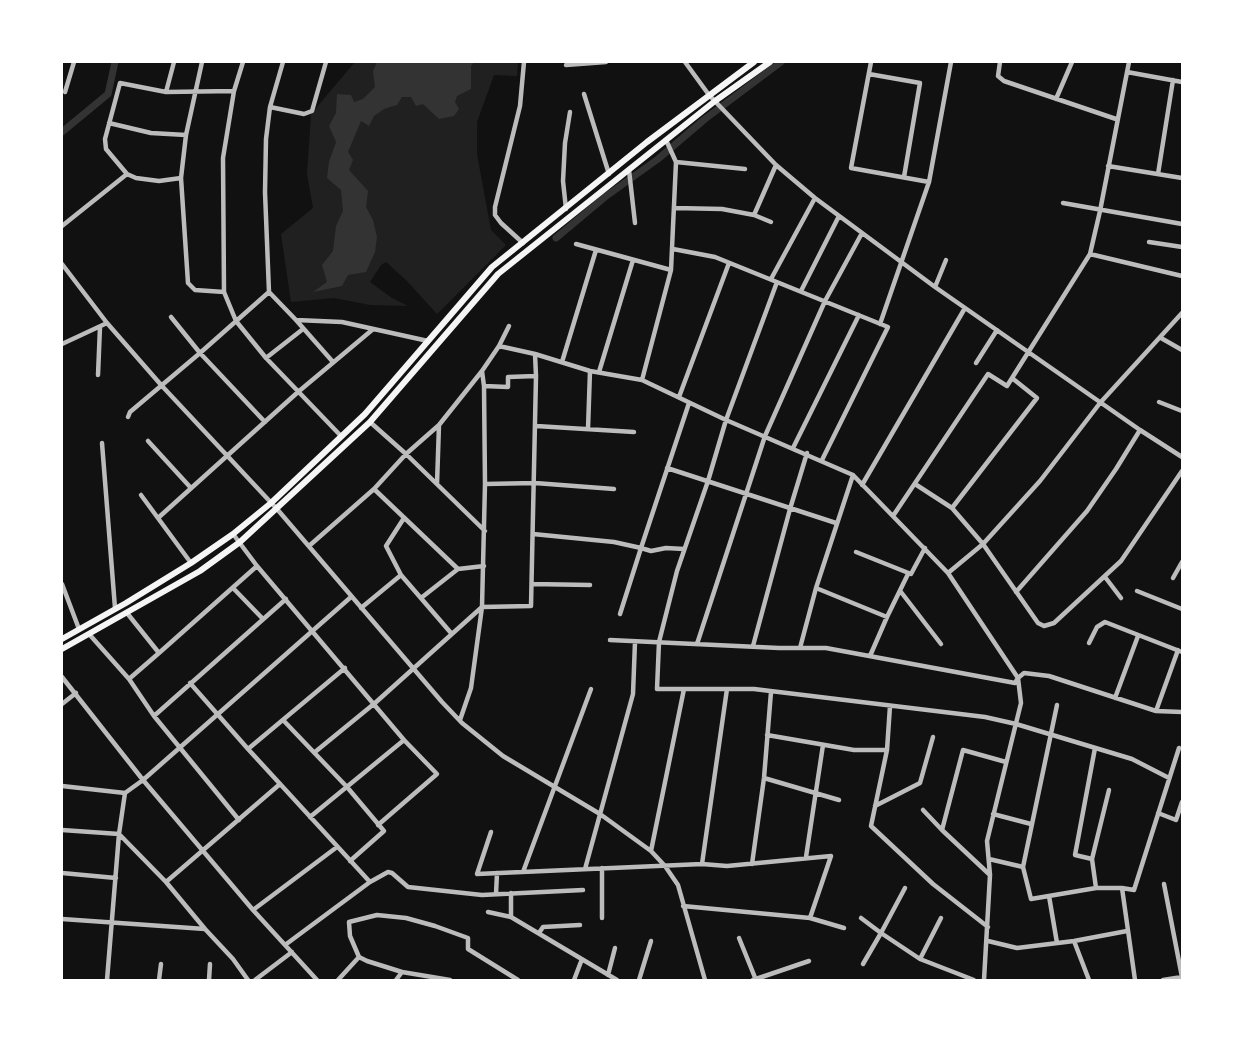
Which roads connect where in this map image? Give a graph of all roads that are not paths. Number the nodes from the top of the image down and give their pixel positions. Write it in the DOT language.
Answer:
graph roads {
  1 [pos="74,62"];
  2 [pos="174,62"];
  3 [pos="202,62"];
  4 [pos="243,62"];
  5 [pos="283,62"];
  6 [pos="326,62"];
  7 [pos="524,62"];
  8 [pos="606,62"];
  9 [pos="685,62"];
  10 [pos="754,62"];
  11 [pos="770,62"];
  12 [pos="871,62"];
  13 [pos="951,62"];
  14 [pos="1000,62"];
  15 [pos="1072,62"];
  16 [pos="1129,62"];
  17 [pos="566,65"];
  18 [pos="1126,72"];
  19 [pos="868,74"];
  20 [pos="1173,80"];
  21 [pos="1182,82"];
  22 [pos="195,91"];
  23 [pos="234,91"];
  24 [pos="65,92"];
  25 [pos="166,92"];
  26 [pos="584,94"];
  27 [pos="710,95"];
  28 [pos="1056,99"];
  29 [pos="717,103"];
  30 [pos="270,107"];
  31 [pos="570,112"];
  32 [pos="1116,119"];
  33 [pos="109,123"];
  34 [pos="186,135"];
  35 [pos="668,143"];
  36 [pos="676,162"];
  37 [pos="776,165"];
  38 [pos="1108,166"];
  39 [pos="745,170"];
  40 [pos="127,174"];
  41 [pos="1158,174"];
  42 [pos="609,175"];
  43 [pos="630,176"];
  44 [pos="904,177"];
  45 [pos="181,178"];
  46 [pos="1182,178"];
  47 [pos="929,182"];
  48 [pos="814,198"];
  49 [pos="1063,203"];
  50 [pos="675,208"];
  51 [pos="566,209"];
  52 [pos="1100,211"];
  53 [pos="754,215"];
  54 [pos="839,216"];
  55 [pos="771,222"];
  56 [pos="635,223"];
  57 [pos="1182,224"];
  58 [pos="62,226"];
  59 [pos="862,233"];
  60 [pos="1149,242"];
  61 [pos="523,243"];
  62 [pos="576,244"];
  63 [pos="1182,247"];
  64 [pos="673,249"];
  65 [pos="596,250"];
  66 [pos="1090,254"];
  67 [pos="633,260"];
  68 [pos="946,260"];
  69 [pos="729,263"];
  70 [pos="901,263"];
  71 [pos="62,264"];
  72 [pos="671,270"];
  73 [pos="64,272"];
  74 [pos="1182,276"];
  75 [pos="771,279"];
  76 [pos="777,282"];
  77 [pos="935,287"];
  78 [pos="801,291"];
  79 [pos="224,292"];
  80 [pos="269,292"];
  81 [pos="825,301"];
  82 [pos="965,308"];
  83 [pos="1182,313"];
  84 [pos="859,315"];
  85 [pos="171,317"];
  86 [pos="296,320"];
  87 [pos="236,321"];
  88 [pos="107,323"];
  89 [pos="880,324"];
  90 [pos="509,326"];
  91 [pos="100,327"];
  92 [pos="303,329"];
  93 [pos="372,330"];
  94 [pos="997,330"];
  95 [pos="1161,338"];
  96 [pos="428,341"];
  97 [pos="62,344"];
  98 [pos="499,346"];
  99 [pos="1182,350"];
  100 [pos="200,353"];
  101 [pos="1029,353"];
  102 [pos="535,354"];
  103 [pos="266,358"];
  104 [pos="333,362"];
  105 [pos="561,362"];
  106 [pos="976,363"];
  107 [pos="482,371"];
  108 [pos="590,371"];
  109 [pos="599,372"];
  110 [pos="99,375"];
  111 [pos="536,376"];
  112 [pos="1012,378"];
  113 [pos="642,380"];
  114 [pos="162,386"];
  115 [pos="484,386"];
  116 [pos="298,392"];
  117 [pos="679,397"];
  118 [pos="1160,402"];
  119 [pos="689,403"];
  120 [pos="1100,403"];
  121 [pos="1182,411"];
  122 [pos="128,417"];
  123 [pos="726,420"];
  124 [pos="265,422"];
  125 [pos="370,422"];
  126 [pos="439,425"];
  127 [pos="536,426"];
  128 [pos="588,429"];
  129 [pos="1140,430"];
  130 [pos="634,432"];
  131 [pos="341,436"];
  132 [pos="765,436"];
  133 [pos="148,441"];
  134 [pos="102,443"];
  135 [pos="793,448"];
  136 [pos="807,453"];
  137 [pos="406,454"];
  138 [pos="227,457"];
  139 [pos="1182,457"];
  140 [pos="822,460"];
  141 [pos="667,468"];
  142 [pos="1182,471"];
  143 [pos="853,475"];
  144 [pos="708,481"];
  145 [pos="534,483"];
  146 [pos="437,484"];
  147 [pos="485,484"];
  148 [pos="915,484"];
  149 [pos="862,485"];
  150 [pos="191,488"];
  151 [pos="374,489"];
  152 [pos="614,489"];
  153 [pos="141,495"];
  154 [pos="747,495"];
  155 [pos="270,503"];
  156 [pos="951,508"];
  157 [pos="277,509"];
  158 [pos="790,509"];
  159 [pos="892,516"];
  160 [pos="158,518"];
  161 [pos="404,518"];
  162 [pos="836,524"];
  163 [pos="485,531"];
  164 [pos="233,534"];
  165 [pos="533,534"];
  166 [pos="240,542"];
  167 [pos="983,544"];
  168 [pos="309,546"];
  169 [pos="641,548"];
  170 [pos="925,548"];
  171 [pos="684,549"];
  172 [pos="856,552"];
  173 [pos="1182,562"];
  174 [pos="191,563"];
  175 [pos="257,566"];
  176 [pos="484,566"];
  177 [pos="458,569"];
  178 [pos="948,573"];
  179 [pos="908,574"];
  180 [pos="401,575"];
  181 [pos="1105,577"];
  182 [pos="1173,578"];
  183 [pos="531,584"];
  184 [pos="590,585"];
  185 [pos="62,586"];
  186 [pos="233,588"];
  187 [pos="816,588"];
  188 [pos="1137,591"];
  189 [pos="901,592"];
  190 [pos="1016,592"];
  191 [pos="351,597"];
  192 [pos="421,598"];
  193 [pos="1122,598"];
  194 [pos="286,599"];
  195 [pos="482,607"];
  196 [pos="115,608"];
  197 [pos="361,608"];
  198 [pos="1182,609"];
  199 [pos="127,613"];
  200 [pos="620,614"];
  201 [pos="887,617"];
  202 [pos="263,619"];
  203 [pos="79,629"];
  204 [pos="313,631"];
  205 [pos="452,633"];
  206 [pos="89,634"];
  207 [pos="1138,636"];
  208 [pos="62,639"];
  209 [pos="610,640"];
  210 [pos="635,642"];
  211 [pos="659,642"];
  212 [pos="1089,643"];
  213 [pos="697,644"];
  214 [pos="941,644"];
  215 [pos="753,646"];
  216 [pos="800,648"];
  217 [pos="62,649"];
  218 [pos="1180,651"];
  219 [pos="159,653"];
  220 [pos="870,656"];
  221 [pos="345,668"];
  222 [pos="414,669"];
  223 [pos="62,677"];
  224 [pos="1018,678"];
  225 [pos="129,679"];
  226 [pos="190,683"];
  227 [pos="591,689"];
  228 [pos="684,689"];
  229 [pos="727,689"];
  230 [pos="771,692"];
  231 [pos="76,693"];
  232 [pos="1115,698"];
  233 [pos="375,703"];
  234 [pos="62,704"];
  235 [pos="1057,705"];
  236 [pos="890,706"];
  237 [pos="1156,711"];
  238 [pos="1182,712"];
  239 [pos="217,714"];
  240 [pos="154,716"];
  241 [pos="283,720"];
  242 [pos="460,720"];
  243 [pos="1016,724"];
  244 [pos="767,735"];
  245 [pos="1052,736"];
  246 [pos="933,737"];
  247 [pos="404,740"];
  248 [pos="823,745"];
  249 [pos="180,747"];
  250 [pos="1095,748"];
  251 [pos="1179,748"];
  252 [pos="248,749"];
  253 [pos="888,750"];
  254 [pos="315,752"];
  255 [pos="1006,762"];
  256 [pos="764,778"];
  257 [pos="1169,778"];
  258 [pos="143,780"];
  259 [pos="280,784"];
  260 [pos="62,786"];
  261 [pos="347,787"];
  262 [pos="555,788"];
  263 [pos="1109,790"];
  264 [pos="125,792"];
  265 [pos="816,793"];
  266 [pos="839,800"];
  267 [pos="1182,802"];
  268 [pos="875,806"];
  269 [pos="922,810"];
  270 [pos="1158,813"];
  271 [pos="600,814"];
  272 [pos="993,814"];
  273 [pos="310,817"];
  274 [pos="238,820"];
  275 [pos="1031,824"];
  276 [pos="378,825"];
  277 [pos="62,830"];
  278 [pos="942,830"];
  279 [pos="491,832"];
  280 [pos="119,834"];
  281 [pos="337,847"];
  282 [pos="203,850"];
  283 [pos="651,851"];
  284 [pos="806,857"];
  285 [pos="989,859"];
  286 [pos="1092,859"];
  287 [pos="350,861"];
  288 [pos="702,864"];
  289 [pos="752,864"];
  290 [pos="665,866"];
  291 [pos="1023,867"];
  292 [pos="602,868"];
  293 [pos="585,869"];
  294 [pos="523,872"];
  295 [pos="62,873"];
  296 [pos="497,873"];
  297 [pos="990,875"];
  298 [pos="116,878"];
  299 [pos="166,882"];
  300 [pos="370,882"];
  301 [pos="1164,884"];
  302 [pos="905,888"];
  303 [pos="1096,888"];
  304 [pos="1122,888"];
  305 [pos="583,890"];
  306 [pos="512,893"];
  307 [pos="496,894"];
  308 [pos="1049,896"];
  309 [pos="683,906"];
  310 [pos="253,910"];
  311 [pos="488,912"];
  312 [pos="511,917"];
  313 [pos="602,918"];
  314 [pos="810,918"];
  315 [pos="861,918"];
  316 [pos="941,918"];
  317 [pos="62,919"];
  318 [pos="112,924"];
  319 [pos="580,925"];
  320 [pos="988,927"];
  321 [pos="844,928"];
  322 [pos="205,929"];
  323 [pos="1127,931"];
  324 [pos="539,933"];
  325 [pos="881,933"];
  326 [pos="740,938"];
  327 [pos="651,941"];
  328 [pos="988,941"];
  329 [pos="1074,941"];
  330 [pos="1057,943"];
  331 [pos="285,945"];
  332 [pos="615,948"];
  333 [pos="292,952"];
  334 [pos="359,957"];
  335 [pos="582,959"];
  336 [pos="920,959"];
  337 [pos="809,961"];
  338 [pos="161,964"];
  339 [pos="210,964"];
  340 [pos="863,964"];
  341 [pos="402,972"];
  342 [pos="608,975"];
  343 [pos="450,980"];
  344 [pos="755,980"];
  345 [pos="1164,980"];
  346 [pos="107,981"];
  347 [pos="159,981"];
  348 [pos="209,981"];
  349 [pos="248,981"];
  350 [pos="255,981"];
  351 [pos="317,981"];
  352 [pos="338,981"];
  353 [pos="396,981"];
  354 [pos="518,981"];
  355 [pos="574,981"];
  356 [pos="617,981"];
  357 [pos="639,981"];
  358 [pos="705,981"];
  359 [pos="974,981"];
  360 [pos="984,981"];
  361 [pos="1089,981"];
  362 [pos="1135,981"];
  1 -- 24 [label="street"];
  2 -- 25 [label="street"];
  3 -- 22 [label="street"];
  4 -- 23 [label="street"];
  5 -- 30 [label="street"];
  6 -- 30 [label="street"];
  7 -- 61 [label="street"];
  8 -- 17 [label="street"];
  9 -- 27 [label="street"];
  10 -- 27 [label="main road"];
  11 -- 29 [label="main road"];
  12 -- 19 [label="street"];
  13 -- 47 [label="street"];
  14 -- 28 [label="street"];
  15 -- 28 [label="street"];
  16 -- 18 [label="street"];
  18 -- 20 [label="street"];
  18 -- 32 [label="street"];
  19 -- 44 [label="street"];
  19 -- 44 [label="street"];
  20 -- 21 [label="street"];
  20 -- 41 [label="street"];
  22 -- 23 [label="street"];
  22 -- 25 [label="street"];
  22 -- 34 [label="street"];
  23 -- 79 [label="street"];
  25 -- 33 [label="street"];
  26 -- 42 [label="street"];
  27 -- 29 [label="street"];
  27 -- 42 [label="main road"];
  28 -- 32 [label="street"];
  29 -- 35 [label="main road"];
  29 -- 37 [label="street"];
  30 -- 80 [label="street"];
  31 -- 51 [label="street"];
  32 -- 38 [label="street"];
  33 -- 34 [label="street"];
  33 -- 40 [label="street"];
  34 -- 45 [label="street"];
  35 -- 36 [label="street"];
  35 -- 43 [label="main road"];
  36 -- 39 [label="street"];
  36 -- 50 [label="street"];
  37 -- 48 [label="street"];
  37 -- 53 [label="street"];
  38 -- 41 [label="street"];
  38 -- 52 [label="street"];
  40 -- 45 [label="street"];
  40 -- 58 [label="street"];
  41 -- 46 [label="street"];
  42 -- 51 [label="main road"];
  43 -- 56 [label="street"];
  43 -- 125 [label="main road"];
  44 -- 47 [label="street"];
  45 -- 79 [label="street"];
  47 -- 70 [label="street"];
  48 -- 54 [label="street"];
  48 -- 75 [label="street"];
  49 -- 52 [label="street"];
  50 -- 53 [label="street"];
  50 -- 64 [label="street"];
  51 -- 61 [label="main road"];
  52 -- 57 [label="street"];
  52 -- 66 [label="street"];
  53 -- 55 [label="street"];
  54 -- 59 [label="street"];
  54 -- 78 [label="street"];
  59 -- 70 [label="street"];
  59 -- 81 [label="street"];
  60 -- 63 [label="street"];
  61 -- 96 [label="main road"];
  62 -- 65 [label="street"];
  64 -- 69 [label="street"];
  64 -- 72 [label="street"];
  65 -- 67 [label="street"];
  65 -- 105 [label="street"];
  66 -- 74 [label="street"];
  66 -- 101 [label="street"];
  67 -- 72 [label="street"];
  67 -- 109 [label="street"];
  68 -- 77 [label="street"];
  69 -- 75 [label="street"];
  69 -- 117 [label="street"];
  70 -- 77 [label="street"];
  70 -- 89 [label="street"];
  71 -- 73 [label="street"];
  72 -- 113 [label="street"];
  73 -- 88 [label="street"];
  75 -- 76 [label="street"];
  76 -- 78 [label="street"];
  76 -- 123 [label="street"];
  77 -- 82 [label="street"];
  78 -- 81 [label="street"];
  79 -- 87 [label="street"];
  80 -- 86 [label="street"];
  80 -- 87 [label="street"];
  81 -- 84 [label="street"];
  81 -- 132 [label="street"];
  82 -- 94 [label="street"];
  82 -- 149 [label="street"];
  83 -- 95 [label="street"];
  84 -- 89 [label="street"];
  84 -- 135 [label="street"];
  85 -- 100 [label="street"];
  86 -- 92 [label="street"];
  86 -- 93 [label="street"];
  87 -- 100 [label="street"];
  87 -- 103 [label="street"];
  88 -- 91 [label="street"];
  88 -- 114 [label="street"];
  89 -- 140 [label="street"];
  90 -- 98 [label="street"];
  91 -- 97 [label="street"];
  91 -- 110 [label="street"];
  92 -- 103 [label="street"];
  92 -- 104 [label="street"];
  93 -- 96 [label="street"];
  93 -- 104 [label="street"];
  94 -- 101 [label="street"];
  94 -- 106 [label="street"];
  95 -- 99 [label="street"];
  95 -- 120 [label="street"];
  96 -- 131 [label="main road"];
  98 -- 102 [label="street"];
  98 -- 107 [label="street"];
  100 -- 114 [label="street"];
  100 -- 124 [label="street"];
  101 -- 112 [label="street"];
  101 -- 120 [label="street"];
  102 -- 105 [label="street"];
  102 -- 111 [label="street"];
  103 -- 116 [label="street"];
  104 -- 116 [label="street"];
  105 -- 108 [label="street"];
  107 -- 115 [label="street"];
  107 -- 126 [label="street"];
  108 -- 109 [label="street"];
  108 -- 128 [label="street"];
  109 -- 113 [label="street"];
  111 -- 115 [label="street"];
  111 -- 127 [label="street"];
  112 -- 148 [label="street"];
  112 -- 156 [label="street"];
  113 -- 117 [label="street"];
  114 -- 122 [label="street"];
  114 -- 138 [label="street"];
  115 -- 147 [label="street"];
  116 -- 124 [label="street"];
  116 -- 131 [label="street"];
  117 -- 119 [label="street"];
  118 -- 121 [label="street"];
  119 -- 123 [label="street"];
  119 -- 141 [label="street"];
  120 -- 129 [label="street"];
  120 -- 167 [label="street"];
  123 -- 132 [label="street"];
  123 -- 144 [label="street"];
  124 -- 138 [label="street"];
  125 -- 137 [label="street"];
  125 -- 157 [label="main road"];
  126 -- 137 [label="street"];
  126 -- 146 [label="street"];
  127 -- 128 [label="street"];
  127 -- 145 [label="street"];
  128 -- 130 [label="street"];
  129 -- 139 [label="street"];
  129 -- 190 [label="street"];
  131 -- 155 [label="main road"];
  132 -- 135 [label="street"];
  132 -- 154 [label="street"];
  133 -- 150 [label="street"];
  134 -- 196 [label="street"];
  135 -- 136 [label="street"];
  136 -- 140 [label="street"];
  136 -- 158 [label="street"];
  137 -- 146 [label="street"];
  137 -- 151 [label="street"];
  138 -- 150 [label="street"];
  138 -- 155 [label="street"];
  140 -- 143 [label="street"];
  141 -- 144 [label="street"];
  141 -- 169 [label="street"];
  142 -- 181 [label="street"];
  143 -- 149 [label="street"];
  143 -- 162 [label="street"];
  144 -- 154 [label="street"];
  144 -- 171 [label="street"];
  145 -- 147 [label="street"];
  145 -- 152 [label="street"];
  145 -- 165 [label="street"];
  146 -- 163 [label="street"];
  147 -- 163 [label="street"];
  148 -- 156 [label="street"];
  148 -- 159 [label="street"];
  149 -- 159 [label="street"];
  150 -- 160 [label="street"];
  151 -- 161 [label="street"];
  151 -- 168 [label="street"];
  153 -- 160 [label="street"];
  154 -- 158 [label="street"];
  154 -- 213 [label="street"];
  155 -- 157 [label="street"];
  155 -- 164 [label="main road"];
  156 -- 167 [label="street"];
  157 -- 166 [label="main road"];
  157 -- 168 [label="street"];
  158 -- 162 [label="street"];
  158 -- 215 [label="street"];
  159 -- 170 [label="street"];
  160 -- 174 [label="street"];
  161 -- 177 [label="street"];
  161 -- 180 [label="street"];
  162 -- 187 [label="street"];
  163 -- 176 [label="street"];
  164 -- 166 [label="street"];
  164 -- 174 [label="main road"];
  165 -- 169 [label="street"];
  165 -- 183 [label="street"];
  166 -- 175 [label="street"];
  166 -- 199 [label="main road"];
  167 -- 178 [label="street"];
  167 -- 190 [label="street"];
  168 -- 191 [label="street"];
  169 -- 171 [label="street"];
  169 -- 200 [label="street"];
  170 -- 178 [label="street"];
  170 -- 179 [label="street"];
  171 -- 211 [label="street"];
  172 -- 179 [label="street"];
  173 -- 182 [label="street"];
  174 -- 196 [label="main road"];
  175 -- 186 [label="street"];
  175 -- 194 [label="street"];
  176 -- 177 [label="street"];
  176 -- 195 [label="street"];
  177 -- 192 [label="street"];
  178 -- 224 [label="street"];
  179 -- 189 [label="street"];
  180 -- 192 [label="street"];
  180 -- 197 [label="street"];
  181 -- 190 [label="street"];
  181 -- 193 [label="street"];
  183 -- 184 [label="street"];
  183 -- 195 [label="street"];
  185 -- 203 [label="street"];
  186 -- 202 [label="street"];
  186 -- 219 [label="street"];
  187 -- 201 [label="street"];
  187 -- 216 [label="street"];
  188 -- 198 [label="street"];
  189 -- 201 [label="street"];
  189 -- 214 [label="street"];
  191 -- 197 [label="street"];
  191 -- 204 [label="street"];
  192 -- 205 [label="street"];
  194 -- 202 [label="street"];
  194 -- 204 [label="street"];
  195 -- 205 [label="street"];
  195 -- 242 [label="street"];
  196 -- 203 [label="main road"];
  197 -- 222 [label="street"];
  199 -- 206 [label="main road"];
  199 -- 219 [label="street"];
  201 -- 220 [label="street"];
  202 -- 226 [label="street"];
  203 -- 208 [label="main road"];
  204 -- 221 [label="street"];
  204 -- 239 [label="street"];
  205 -- 222 [label="street"];
  206 -- 217 [label="main road"];
  206 -- 225 [label="street"];
  207 -- 212 [label="street"];
  207 -- 218 [label="street"];
  207 -- 232 [label="street"];
  209 -- 210 [label="street"];
  210 -- 211 [label="street"];
  210 -- 271 [label="street"];
  211 -- 213 [label="street"];
  211 -- 228 [label="street"];
  213 -- 215 [label="street"];
  215 -- 216 [label="street"];
  216 -- 220 [label="street"];
  218 -- 237 [label="street"];
  219 -- 225 [label="street"];
  220 -- 224 [label="street"];
  221 -- 233 [label="street"];
  221 -- 241 [label="street"];
  222 -- 233 [label="street"];
  222 -- 242 [label="street"];
  223 -- 231 [label="street"];
  224 -- 232 [label="street"];
  224 -- 243 [label="street"];
  225 -- 240 [label="street"];
  226 -- 239 [label="street"];
  226 -- 240 [label="street"];
  227 -- 262 [label="street"];
  228 -- 229 [label="street"];
  228 -- 283 [label="street"];
  229 -- 230 [label="street"];
  229 -- 288 [label="street"];
  230 -- 236 [label="street"];
  230 -- 244 [label="street"];
  231 -- 234 [label="street"];
  231 -- 258 [label="street"];
  232 -- 237 [label="street"];
  233 -- 247 [label="street"];
  233 -- 254 [label="street"];
  235 -- 245 [label="street"];
  236 -- 243 [label="street"];
  236 -- 253 [label="street"];
  237 -- 238 [label="street"];
  239 -- 249 [label="street"];
  239 -- 252 [label="street"];
  240 -- 249 [label="street"];
  241 -- 252 [label="street"];
  241 -- 254 [label="street"];
  242 -- 262 [label="street"];
  243 -- 245 [label="street"];
  243 -- 255 [label="street"];
  244 -- 248 [label="street"];
  244 -- 256 [label="street"];
  245 -- 250 [label="street"];
  245 -- 275 [label="street"];
  246 -- 268 [label="street"];
  247 -- 261 [label="street"];
  247 -- 276 [label="street"];
  248 -- 253 [label="street"];
  248 -- 265 [label="street"];
  249 -- 258 [label="street"];
  249 -- 274 [label="street"];
  250 -- 257 [label="street"];
  250 -- 286 [label="street"];
  251 -- 257 [label="street"];
  252 -- 259 [label="street"];
  253 -- 268 [label="street"];
  254 -- 261 [label="street"];
  255 -- 272 [label="street"];
  255 -- 278 [label="street"];
  256 -- 265 [label="street"];
  256 -- 289 [label="street"];
  257 -- 270 [label="street"];
  258 -- 264 [label="street"];
  258 -- 282 [label="street"];
  259 -- 273 [label="street"];
  259 -- 274 [label="street"];
  260 -- 264 [label="street"];
  261 -- 273 [label="street"];
  261 -- 276 [label="street"];
  262 -- 271 [label="street"];
  262 -- 294 [label="street"];
  263 -- 286 [label="street"];
  264 -- 280 [label="street"];
  265 -- 266 [label="street"];
  265 -- 284 [label="street"];
  267 -- 270 [label="street"];
  268 -- 320 [label="street"];
  269 -- 278 [label="street"];
  270 -- 304 [label="street"];
  271 -- 283 [label="street"];
  271 -- 293 [label="street"];
  272 -- 275 [label="street"];
  272 -- 285 [label="street"];
  273 -- 281 [label="street"];
  274 -- 282 [label="street"];
  275 -- 291 [label="street"];
  276 -- 287 [label="street"];
  277 -- 280 [label="street"];
  278 -- 297 [label="street"];
  279 -- 296 [label="street"];
  280 -- 298 [label="street"];
  280 -- 299 [label="street"];
  281 -- 287 [label="street"];
  281 -- 310 [label="street"];
  282 -- 299 [label="street"];
  282 -- 310 [label="street"];
  283 -- 290 [label="street"];
  284 -- 289 [label="street"];
  284 -- 314 [label="street"];
  285 -- 291 [label="street"];
  285 -- 297 [label="street"];
  286 -- 303 [label="street"];
  287 -- 300 [label="street"];
  288 -- 289 [label="street"];
  288 -- 290 [label="street"];
  290 -- 292 [label="street"];
  290 -- 309 [label="street"];
  291 -- 308 [label="street"];
  292 -- 293 [label="street"];
  292 -- 313 [label="street"];
  293 -- 294 [label="street"];
  294 -- 296 [label="street"];
  295 -- 298 [label="street"];
  296 -- 307 [label="street"];
  297 -- 320 [label="street"];
  298 -- 318 [label="street"];
  299 -- 322 [label="street"];
  300 -- 307 [label="street"];
  300 -- 331 [label="street"];
  301 -- 345 [label="street"];
  302 -- 325 [label="street"];
  303 -- 304 [label="street"];
  303 -- 308 [label="street"];
  304 -- 323 [label="street"];
  305 -- 306 [label="street"];
  306 -- 307 [label="street"];
  306 -- 312 [label="street"];
  308 -- 330 [label="street"];
  309 -- 314 [label="street"];
  309 -- 358 [label="street"];
  310 -- 331 [label="street"];
  311 -- 312 [label="street"];
  312 -- 324 [label="street"];
  314 -- 321 [label="street"];
  315 -- 325 [label="street"];
  316 -- 336 [label="street"];
  317 -- 318 [label="street"];
  318 -- 322 [label="street"];
  318 -- 346 [label="street"];
  319 -- 324 [label="street"];
  320 -- 328 [label="street"];
  322 -- 349 [label="street"];
  323 -- 329 [label="street"];
  323 -- 362 [label="street"];
  324 -- 335 [label="street"];
  325 -- 336 [label="street"];
  325 -- 340 [label="street"];
  326 -- 344 [label="street"];
  327 -- 357 [label="street"];
  328 -- 330 [label="street"];
  328 -- 360 [label="street"];
  329 -- 330 [label="street"];
  329 -- 361 [label="street"];
  331 -- 333 [label="street"];
  332 -- 342 [label="street"];
  333 -- 350 [label="street"];
  333 -- 351 [label="street"];
  334 -- 341 [label="street"];
  334 -- 352 [label="street"];
  334 -- 354 [label="street"];
  335 -- 342 [label="street"];
  335 -- 355 [label="street"];
  336 -- 359 [label="street"];
  337 -- 344 [label="street"];
  338 -- 347 [label="street"];
  339 -- 348 [label="street"];
  341 -- 343 [label="street"];
  341 -- 353 [label="street"];
  342 -- 356 [label="street"];
}
